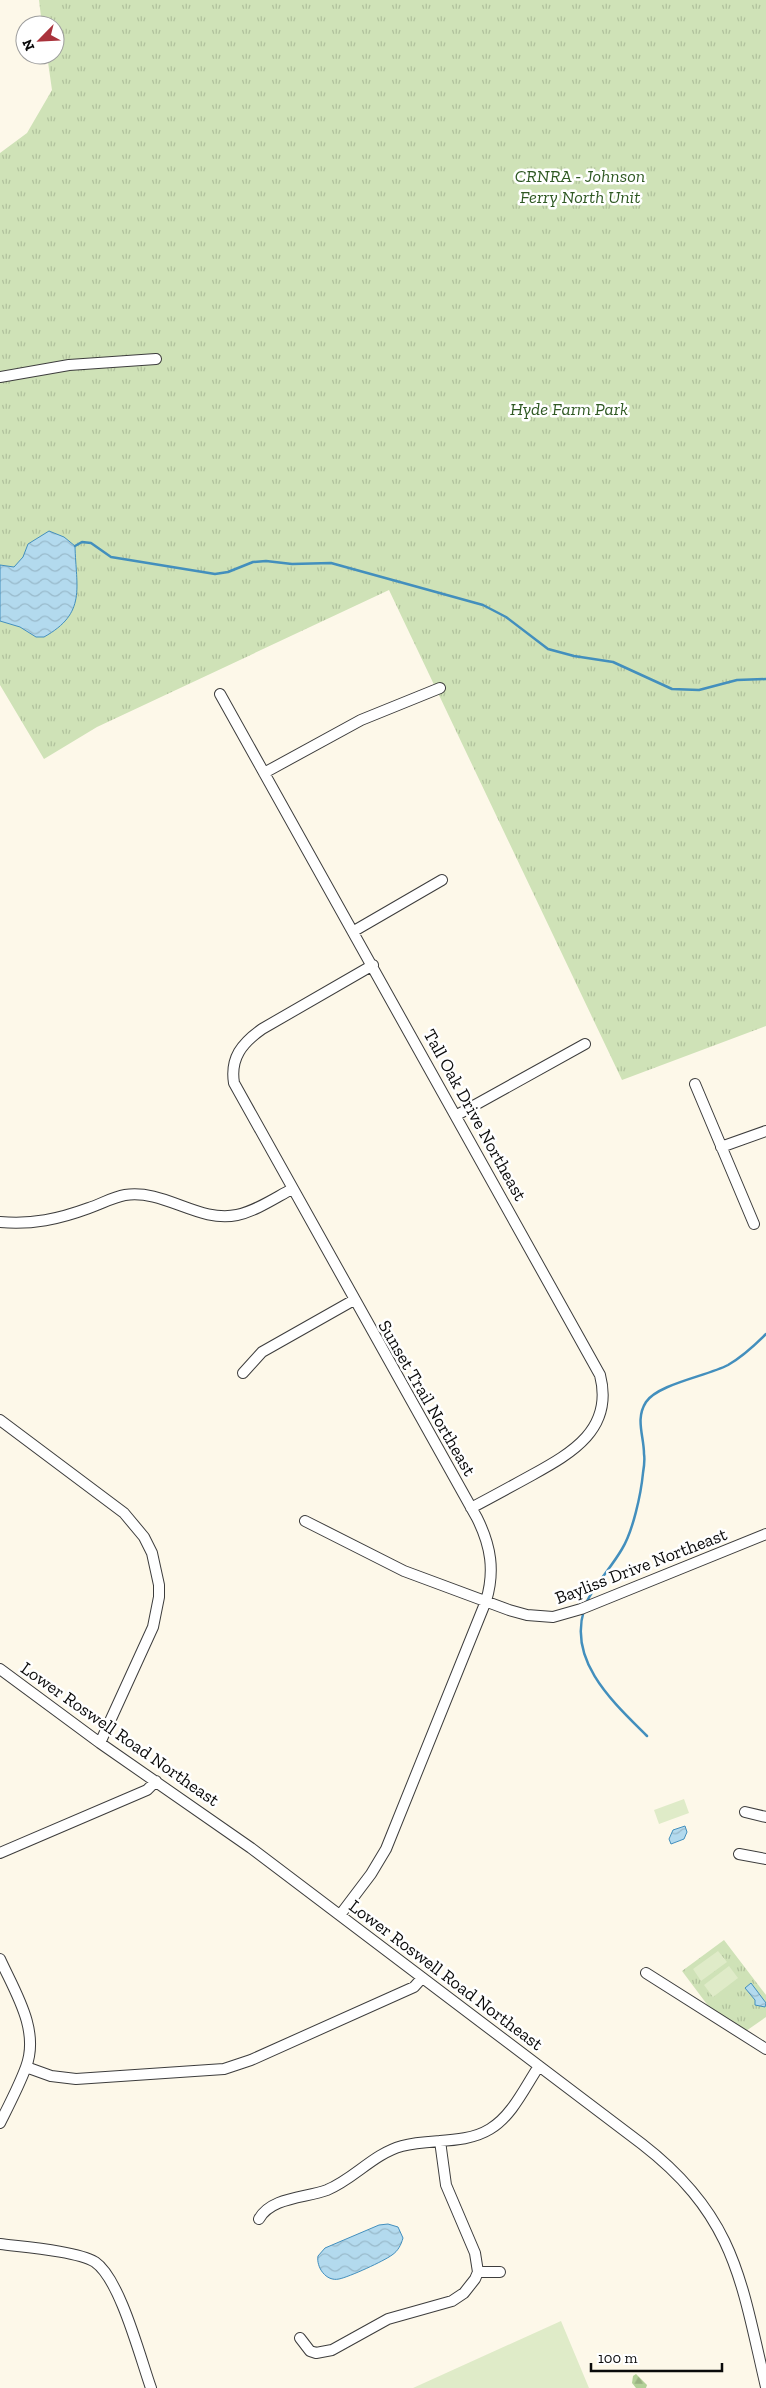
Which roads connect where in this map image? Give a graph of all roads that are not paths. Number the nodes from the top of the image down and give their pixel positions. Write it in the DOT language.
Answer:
graph roads {
  1 [pos="156,359"];
  2 [pos="0,377"];
  3 [pos="440,688"];
  4 [pos="220,694"];
  5 [pos="264,773"];
  6 [pos="442,880"];
  7 [pos="354,931"];
  8 [pos="373,965"];
  9 [pos="585,1044"];
  10 [pos="695,1084"];
  11 [pos="457,1115"];
  12 [pos="766,1131"];
  13 [pos="722,1147"];
  14 [pos="292,1189"];
  15 [pos="0,1222"];
  16 [pos="754,1224"];
  17 [pos="354,1300"];
  18 [pos="243,1373"];
  19 [pos="0,1420"];
  20 [pos="472,1508"];
  21 [pos="305,1522"];
  22 [pos="766,1534"];
  23 [pos="486,1602"];
  24 [pos="1,1671"];
  25 [pos="100,1742"];
  26 [pos="156,1781"];
  27 [pos="744,1812"];
  28 [pos="766,1817"];
  29 [pos="0,1852"];
  30 [pos="739,1854"];
  31 [pos="766,1859"];
  32 [pos="340,1914"];
  33 [pos="0,1959"];
  34 [pos="646,1973"];
  35 [pos="422,1978"];
  36 [pos="766,2049"];
  37 [pos="539,2066"];
  38 [pos="26,2067"];
  39 [pos="0,2123"];
  40 [pos="440,2141"];
  41 [pos="258,2219"];
  42 [pos="0,2244"];
  43 [pos="478,2272"];
  44 [pos="500,2272"];
  45 [pos="300,2338"];
  46 [pos="764,2374"];
  47 [pos="766,2387"];
  48 [pos="151,2388"];
  1 -- 2 [label="street"];
  3 -- 5 [label="street"];
  4 -- 5 [label="street, Tall Oak Drive Northeast"];
  5 -- 7 [label="street, Tall Oak Drive Northeast"];
  6 -- 7 [label="street"];
  7 -- 8 [label="street, Tall Oak Drive Northeast"];
  8 -- 11 [label="street, Tall Oak Drive Northeast"];
  8 -- 14 [label="street, Sunset Trail Northeast"];
  9 -- 11 [label="street"];
  10 -- 13 [label="street"];
  11 -- 20 [label="street, Tall Oak Drive Northeast"];
  12 -- 13 [label="street"];
  13 -- 16 [label="street"];
  14 -- 15 [label="street"];
  14 -- 17 [label="street, Sunset Trail Northeast"];
  17 -- 18 [label="street"];
  17 -- 20 [label="street, Sunset Trail Northeast"];
  19 -- 25 [label="street"];
  20 -- 23 [label="street, Sunset Trail Northeast"];
  21 -- 23 [label="street, Bayliss Drive Northeast"];
  22 -- 23 [label="street, Bayliss Drive Northeast"];
  23 -- 32 [label="street, Sunset Trail Northeast"];
  24 -- 25 [label="street, Lower Roswell Road Northeast"];
  25 -- 26 [label="street, Lower Roswell Road Northeast"];
  26 -- 29 [label="street"];
  26 -- 32 [label="street, Lower Roswell Road Northeast"];
  27 -- 28 [label="street"];
  30 -- 31 [label="street"];
  32 -- 35 [label="street, Lower Roswell Road Northeast"];
  33 -- 38 [label="street"];
  34 -- 36 [label="street"];
  35 -- 37 [label="street, Lower Roswell Road Northeast"];
  35 -- 38 [label="street"];
  37 -- 40 [label="street"];
  37 -- 46 [label="street, Lower Roswell Road Northeast"];
  38 -- 39 [label="street"];
  40 -- 41 [label="street"];
  40 -- 43 [label="street"];
  42 -- 48 [label="street"];
  43 -- 44 [label="street"];
  43 -- 45 [label="street"];
  46 -- 47 [label="street, Lower Roswell Road Northeast"];
}
